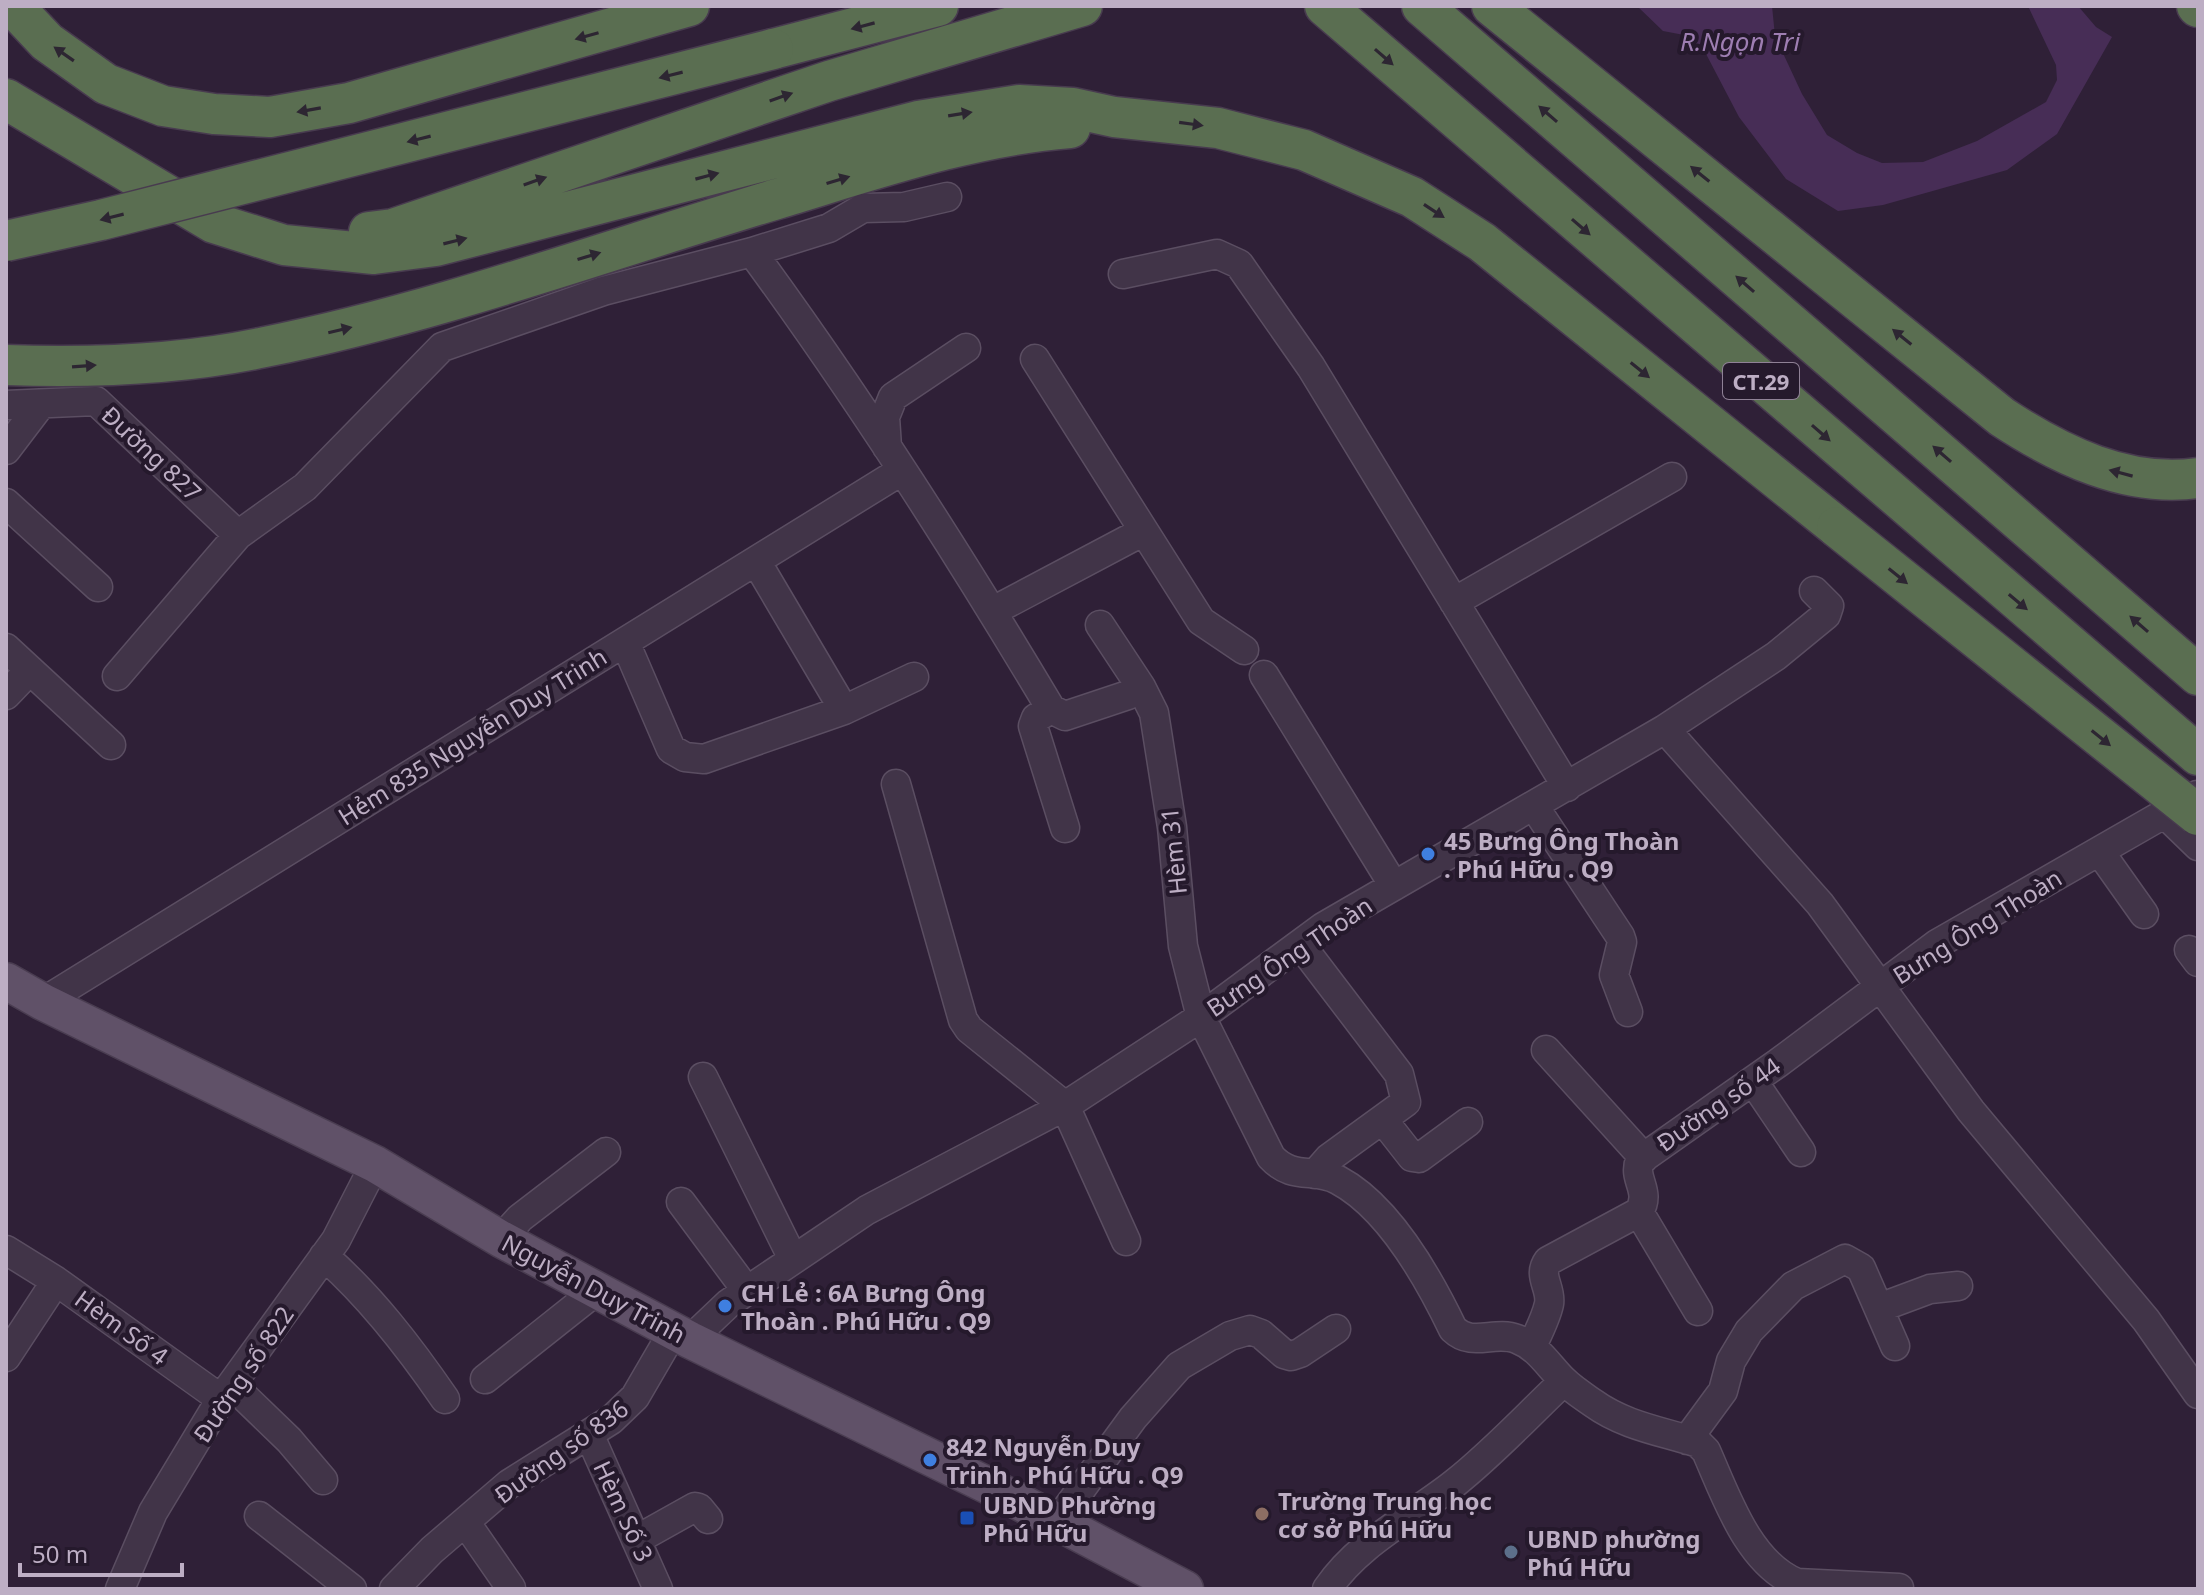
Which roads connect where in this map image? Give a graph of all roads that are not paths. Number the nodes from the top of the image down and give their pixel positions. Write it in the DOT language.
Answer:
graph roads {
  1 [pos="13,6"];
  2 [pos="689,6"];
  3 [pos="938,6"];
  4 [pos="1082,6"];
  5 [pos="1325,6"];
  6 [pos="1422,6"];
  7 [pos="1492,6"];
  8 [pos="6,99"];
  9 [pos="1114,117"];
  10 [pos="947,197"];
  11 [pos="214,223"];
  12 [pos="6,241"];
  13 [pos="752,252"];
  14 [pos="1123,274"];
  15 [pos="966,348"];
  16 [pos="1035,359"];
  17 [pos="6,365"];
  18 [pos="41,404"];
  19 [pos="6,405"];
  20 [pos="6,450"];
  21 [pos="894,459"];
  22 [pos="1672,477"];
  23 [pos="2198,478"];
  24 [pos="6,503"];
  25 [pos="1144,531"];
  26 [pos="238,535"];
  27 [pos="756,561"];
  28 [pos="98,587"];
  29 [pos="1814,591"];
  30 [pos="1454,602"];
  31 [pos="993,611"];
  32 [pos="1100,625"];
  33 [pos="625,642"];
  34 [pos="6,648"];
  35 [pos="1244,650"];
  36 [pos="30,670"];
  37 [pos="1264,675"];
  38 [pos="2198,675"];
  39 [pos="117,676"];
  40 [pos="914,677"];
  41 [pos="1141,687"];
  42 [pos="6,695"];
  43 [pos="1051,709"];
  44 [pos="844,710"];
  45 [pos="1665,729"];
  46 [pos="111,745"];
  47 [pos="2198,755"];
  48 [pos="896,784"];
  49 [pos="1567,787"];
  50 [pos="2198,794"];
  51 [pos="1534,806"];
  52 [pos="2181,814"];
  53 [pos="1065,828"];
  54 [pos="2198,846"];
  55 [pos="2100,852"];
  56 [pos="1394,886"];
  57 [pos="2144,914"];
  58 [pos="1300,944"];
  59 [pos="6,981"];
  60 [pos="1881,985"];
  61 [pos="43,1002"];
  62 [pos="1628,1012"];
  63 [pos="1201,1017"];
  64 [pos="1546,1050"];
  65 [pos="703,1077"];
  66 [pos="1753,1081"];
  67 [pos="1065,1106"];
  68 [pos="1383,1120"];
  69 [pos="1468,1122"];
  70 [pos="606,1152"];
  71 [pos="1801,1152"];
  72 [pos="1644,1158"];
  73 [pos="375,1164"];
  74 [pos="1315,1174"];
  75 [pos="681,1202"];
  76 [pos="1639,1212"];
  77 [pos="501,1239"];
  78 [pos="1126,1241"];
  79 [pos="6,1250"];
  80 [pos="324,1256"];
  81 [pos="793,1259"];
  82 [pos="56,1281"];
  83 [pos="1958,1286"];
  84 [pos="597,1290"];
  85 [pos="747,1291"];
  86 [pos="1879,1308"];
  87 [pos="1698,1311"];
  88 [pos="1336,1329"];
  89 [pos="682,1335"];
  90 [pos="1532,1346"];
  91 [pos="1895,1346"];
  92 [pos="6,1357"];
  93 [pos="485,1379"];
  94 [pos="1564,1381"];
  95 [pos="227,1392"];
  96 [pos="2198,1394"];
  97 [pos="445,1399"];
  98 [pos="589,1434"];
  99 [pos="1687,1440"];
  100 [pos="323,1480"];
  101 [pos="259,1516"];
  102 [pos="708,1519"];
  103 [pos="1057,1522"];
  104 [pos="466,1523"];
  105 [pos="636,1540"];
  106 [pos="1176,1587"];
  107 [pos="511,1588"];
  108 [pos="1899,1588"];
  109 [pos="120,1589"];
  110 [pos="352,1589"];
  111 [pos="394,1589"];
  112 [pos="658,1589"];
  113 [pos="1327,1589"];
  2 -- 1 [label="highway, one-way"];
  3 -- 12 [label="highway, one-way, bridge"];
  11 -- 4 [label="highway, one-way"];
  5 -- 47 [label="highway, CT.29, one-way"];
  38 -- 6 [label="highway, CT.29, one-way"];
  23 -- 7 [label="highway, one-way"];
  8 -- 11 [label="highway"];
  11 -- 9 [label="highway, one-way"];
  17 -- 9 [label="highway, one-way"];
  9 -- 52 [label="highway, one-way, bridge"];
  10 -- 13 [label="street"];
  13 -- 21 [label="street"];
  13 -- 26 [label="street"];
  14 -- 30 [label="street"];
  15 -- 21 [label="street"];
  16 -- 25 [label="street"];
  18 -- 19 [label="street, Đường 827"];
  18 -- 20 [label="street"];
  18 -- 26 [label="street, Đường 827"];
  21 -- 27 [label="street, Hẻm 835 Nguyễn Duy Trinh"];
  21 -- 31 [label="street"];
  22 -- 30 [label="street"];
  24 -- 28 [label="street"];
  25 -- 31 [label="street"];
  25 -- 35 [label="street"];
  26 -- 39 [label="street"];
  27 -- 33 [label="street, Hẻm 835 Nguyễn Duy Trinh"];
  27 -- 44 [label="street"];
  29 -- 45 [label="street"];
  30 -- 49 [label="street"];
  31 -- 43 [label="street"];
  32 -- 41 [label="street, Hèm 31"];
  33 -- 44 [label="street"];
  33 -- 61 [label="street, Hẻm 835 Nguyễn Duy Trinh"];
  34 -- 36 [label="street"];
  36 -- 42 [label="street"];
  36 -- 46 [label="street"];
  37 -- 56 [label="street"];
  40 -- 44 [label="street"];
  41 -- 43 [label="street"];
  41 -- 63 [label="street, Hèm 31"];
  43 -- 53 [label="street"];
  45 -- 49 [label="street, Bưng Ông Thoàn"];
  45 -- 60 [label="street, Bưng Ông Thoàn"];
  48 -- 67 [label="street"];
  49 -- 51 [label="street, Bưng Ông Thoàn"];
  50 -- 52 [label="street, Bưng Ông Thoàn"];
  51 -- 56 [label="street, Bưng Ông Thoàn"];
  51 -- 62 [label="street"];
  52 -- 54 [label="street"];
  52 -- 55 [label="street, Bưng Ông Thoàn"];
  55 -- 57 [label="street"];
  55 -- 60 [label="street, Bưng Ông Thoàn"];
  56 -- 58 [label="street, Bưng Ông Thoàn"];
  58 -- 63 [label="street, Bưng Ông Thoàn"];
  58 -- 68 [label="street"];
  59 -- 61 [label="main road, Nguyễn Duy Trinh"];
  60 -- 66 [label="street, Đường số 44"];
  60 -- 96 [label="street"];
  61 -- 73 [label="main road, Nguyễn Duy Trinh"];
  63 -- 67 [label="street, Bưng Ông Thoàn"];
  63 -- 74 [label="street, Hèm 31"];
  64 -- 72 [label="street"];
  65 -- 81 [label="street"];
  66 -- 71 [label="street"];
  66 -- 72 [label="street, Đường số 44"];
  67 -- 78 [label="street"];
  67 -- 81 [label="street, Bưng Ông Thoàn"];
  68 -- 69 [label="street"];
  68 -- 74 [label="street"];
  70 -- 77 [label="street"];
  72 -- 76 [label="street, Đường số 44"];
  73 -- 77 [label="main road, Nguyễn Duy Trinh"];
  73 -- 80 [label="street, Đường số 822"];
  74 -- 90 [label="street, Hèm 31"];
  75 -- 85 [label="street"];
  76 -- 87 [label="street"];
  76 -- 90 [label="street"];
  77 -- 84 [label="main road, Nguyễn Duy Trinh"];
  79 -- 82 [label="street"];
  80 -- 95 [label="street, Đường số 822"];
  80 -- 97 [label="street"];
  81 -- 85 [label="street, Bưng Ông Thoàn"];
  82 -- 92 [label="street, Hèm Số 4"];
  82 -- 95 [label="street, Hèm Số 4"];
  83 -- 86 [label="street"];
  84 -- 89 [label="main road, Nguyễn Duy Trinh"];
  84 -- 93 [label="street"];
  85 -- 89 [label="street, Bưng Ông Thoàn"];
  86 -- 91 [label="street"];
  86 -- 99 [label="street"];
  88 -- 103 [label="street"];
  89 -- 98 [label="street, Đường số 836"];
  89 -- 103 [label="main road, Nguyễn Duy Trinh"];
  90 -- 94 [label="street"];
  94 -- 99 [label="street"];
  94 -- 113 [label="street"];
  95 -- 100 [label="street, Hèm Số 4"];
  95 -- 109 [label="street, Đường số 822"];
  98 -- 104 [label="street, Đường số 836"];
  98 -- 105 [label="street, Hèm Số 3"];
  99 -- 108 [label="street"];
  101 -- 110 [label="street"];
  102 -- 105 [label="street"];
  103 -- 106 [label="main road, Nguyễn Duy Trinh"];
  104 -- 107 [label="street"];
  104 -- 111 [label="street, Đường số 836"];
  105 -- 112 [label="street, Hèm Số 3"];
}
